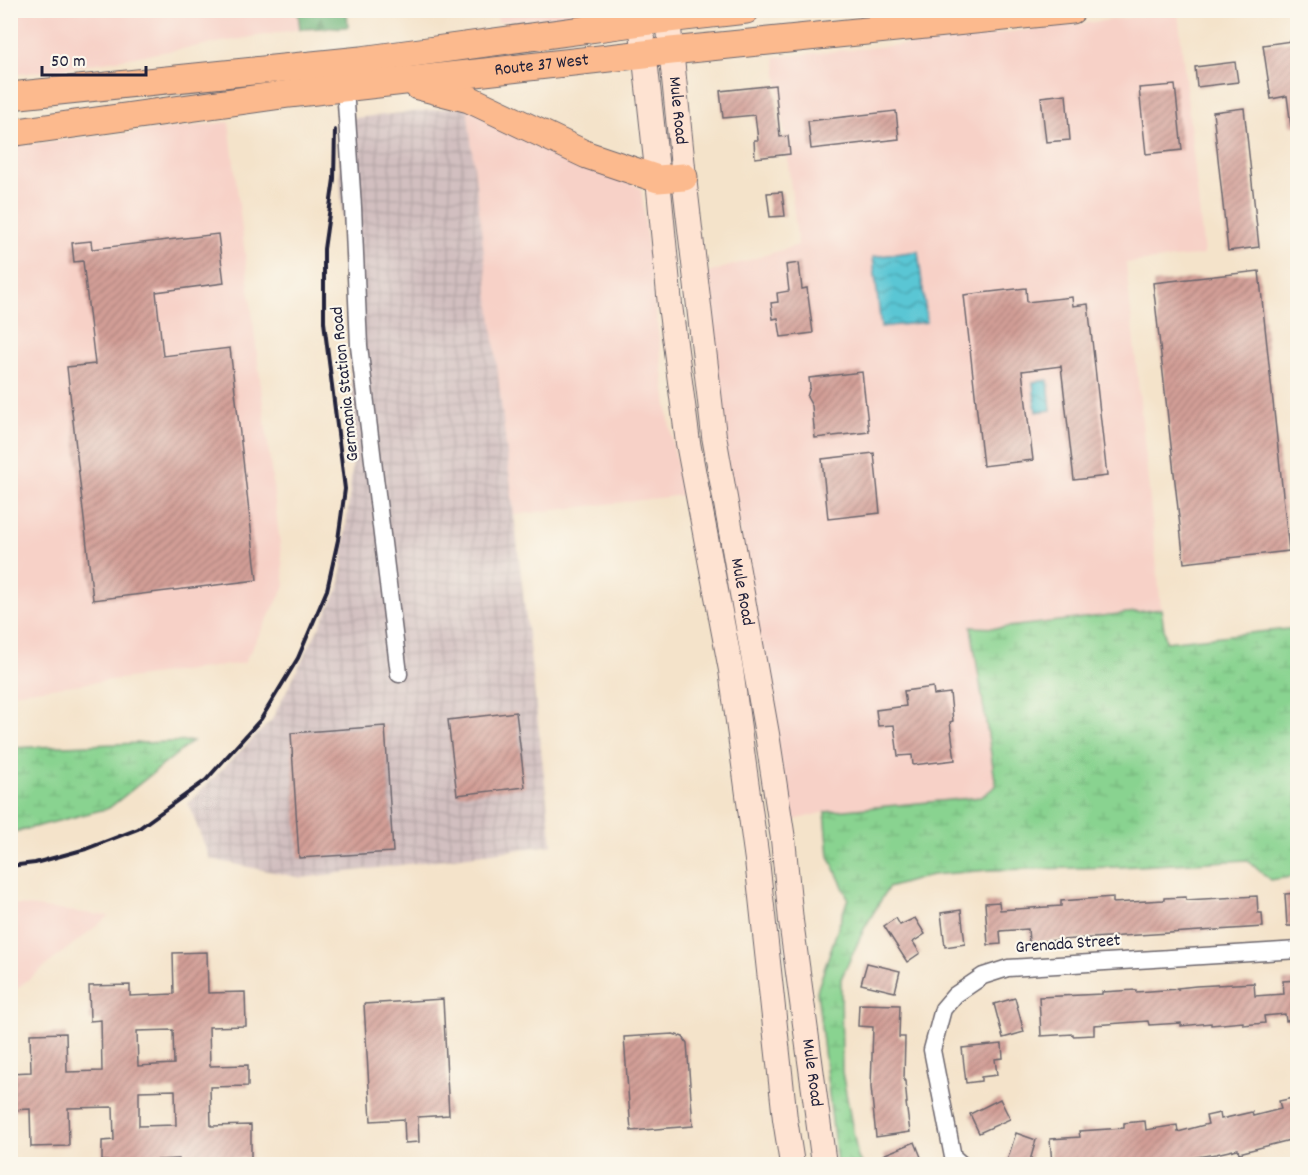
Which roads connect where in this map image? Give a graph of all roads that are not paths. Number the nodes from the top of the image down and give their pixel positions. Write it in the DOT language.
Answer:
graph roads {
  1 [pos="746,10"];
  2 [pos="1072,10"];
  3 [pos="641,16"];
  4 [pos="668,19"];
  5 [pos="671,51"];
  6 [pos="644,55"];
  7 [pos="399,81"];
  8 [pos="345,88"];
  9 [pos="10,96"];
  10 [pos="10,133"];
  11 [pos="671,178"];
  12 [pos="707,376"];
  13 [pos="680,381"];
  14 [pos="720,472"];
  15 [pos="694,477"];
  16 [pos="399,674"];
  17 [pos="768,734"];
  18 [pos="739,737"];
  19 [pos="1298,950"];
  20 [pos="792,1164"];
  21 [pos="824,1164"];
  22 [pos="961,1164"];
  1 -- 4 [label="highway, Route 37 West"];
  2 -- 5 [label="highway, Route 37 West"];
  3 -- 4 [label="highway, Route 37 West"];
  3 -- 6 [label="main road, Mule Road"];
  3 -- 9 [label="highway, Route 37 West"];
  4 -- 5 [label="main road, Mule Road"];
  5 -- 6 [label="highway, Route 37 West"];
  5 -- 11 [label="main road, Mule Road"];
  6 -- 7 [label="highway, Route 37 West"];
  6 -- 11 [label="main road, Mule Road"];
  7 -- 8 [label="highway, Route 37 West"];
  7 -- 11 [label="highway"];
  8 -- 10 [label="highway, Route 37 West"];
  8 -- 16 [label="street, Germania Station Road"];
  11 -- 12 [label="main road, Mule Road"];
  11 -- 13 [label="main road, Mule Road"];
  12 -- 13 [label="main road"];
  12 -- 14 [label="main road, Mule Road"];
  13 -- 15 [label="main road, Mule Road"];
  14 -- 15 [label="main road"];
  14 -- 17 [label="main road, Mule Road"];
  15 -- 18 [label="main road, Mule Road"];
  17 -- 18 [label="main road"];
  17 -- 21 [label="main road, Mule Road"];
  18 -- 20 [label="main road, Mule Road"];
  19 -- 22 [label="street, Grenada Street"];
}
